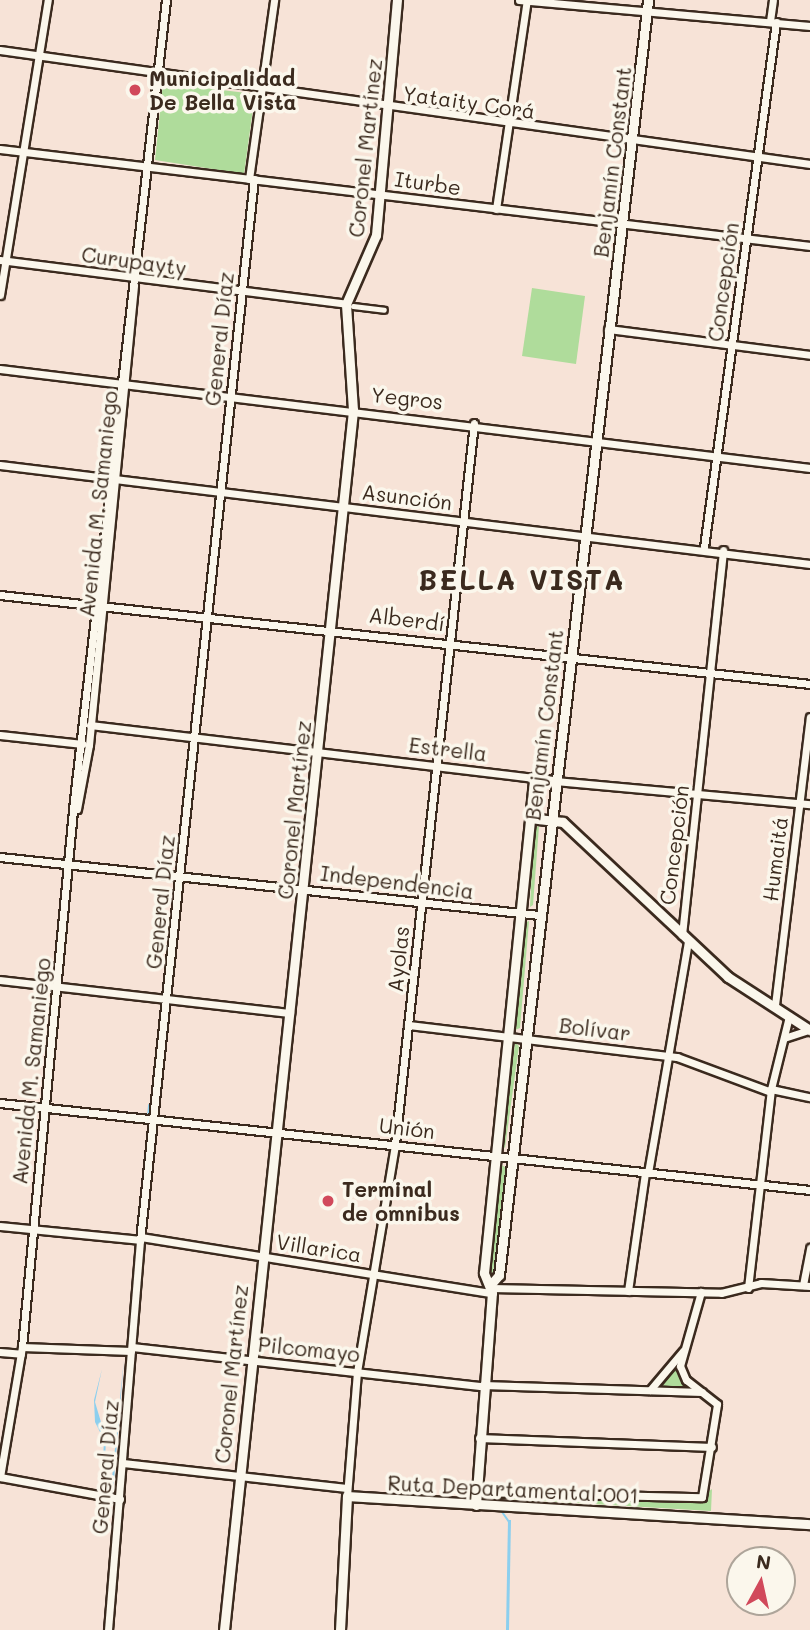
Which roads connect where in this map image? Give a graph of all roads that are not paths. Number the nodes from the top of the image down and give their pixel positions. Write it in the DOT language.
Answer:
graph roads {
  1 [pos="48,0"];
  2 [pos="166,0"];
  3 [pos="274,0"];
  4 [pos="397,0"];
  5 [pos="524,0"];
  6 [pos="649,0"];
  7 [pos="773,0"];
  8 [pos="647,13"];
  9 [pos="773,21"];
  10 [pos="810,26"];
  11 [pos="0,50"];
  12 [pos="39,56"];
  13 [pos="157,76"];
  14 [pos="263,89"];
  15 [pos="387,107"];
  16 [pos="507,125"];
  17 [pos="636,143"];
  18 [pos="0,149"];
  19 [pos="23,152"];
  20 [pos="756,160"];
  21 [pos="810,164"];
  22 [pos="147,167"];
  23 [pos="251,179"];
  24 [pos="381,194"];
  25 [pos="496,209"];
  26 [pos="622,224"];
  27 [pos="747,239"];
  28 [pos="810,246"];
  29 [pos="3,260"];
  30 [pos="134,282"];
  31 [pos="242,293"];
  32 [pos="0,295"];
  33 [pos="349,305"];
  34 [pos="384,310"];
  35 [pos="608,329"];
  36 [pos="731,344"];
  37 [pos="810,355"];
  38 [pos="0,369"];
  39 [pos="124,384"];
  40 [pos="231,396"];
  41 [pos="353,410"];
  42 [pos="474,423"];
  43 [pos="596,437"];
  44 [pos="716,456"];
  45 [pos="0,465"];
  46 [pos="810,468"];
  47 [pos="113,483"];
  48 [pos="220,496"];
  49 [pos="343,508"];
  50 [pos="464,522"];
  51 [pos="585,534"];
  52 [pos="704,547"];
  53 [pos="723,550"];
  54 [pos="810,564"];
  55 [pos="0,595"];
  56 [pos="95,605"];
  57 [pos="104,606"];
  58 [pos="207,616"];
  59 [pos="331,627"];
  60 [pos="451,642"];
  61 [pos="570,656"];
  62 [pos="712,673"];
  63 [pos="810,684"];
  64 [pos="810,717"];
  65 [pos="82,724"];
  66 [pos="91,725"];
  67 [pos="0,735"];
  68 [pos="191,737"];
  69 [pos="80,744"];
  70 [pos="89,745"];
  71 [pos="318,751"];
  72 [pos="439,765"];
  73 [pos="534,778"];
  74 [pos="554,781"];
  75 [pos="698,793"];
  76 [pos="799,802"];
  77 [pos="810,804"];
  78 [pos="77,808"];
  79 [pos="530,818"];
  80 [pos="549,820"];
  81 [pos="0,857"];
  82 [pos="70,865"];
  83 [pos="176,877"];
  84 [pos="304,888"];
  85 [pos="422,903"];
  86 [pos="520,913"];
  87 [pos="538,915"];
  88 [pos="685,939"];
  89 [pos="0,981"];
  90 [pos="56,991"];
  91 [pos="162,998"];
  92 [pos="775,1005"];
  93 [pos="290,1013"];
  94 [pos="789,1016"];
  95 [pos="408,1025"];
  96 [pos="810,1030"];
  97 [pos="508,1036"];
  98 [pos="525,1038"];
  99 [pos="783,1039"];
  100 [pos="667,1056"];
  101 [pos="771,1091"];
  102 [pos="810,1097"];
  103 [pos="0,1102"];
  104 [pos="46,1107"];
  105 [pos="149,1118"];
  106 [pos="278,1130"];
  107 [pos="394,1144"];
  108 [pos="496,1156"];
  109 [pos="517,1158"];
  110 [pos="646,1173"];
  111 [pos="760,1184"];
  112 [pos="810,1190"];
  113 [pos="0,1226"];
  114 [pos="33,1229"];
  115 [pos="137,1239"];
  116 [pos="810,1248"];
  117 [pos="261,1256"];
  118 [pos="373,1274"];
  119 [pos="806,1285"];
  120 [pos="491,1288"];
  121 [pos="748,1288"];
  122 [pos="628,1291"];
  123 [pos="701,1292"];
  124 [pos="685,1348"];
  125 [pos="22,1350"];
  126 [pos="128,1350"];
  127 [pos="0,1352"];
  128 [pos="249,1360"];
  129 [pos="357,1372"];
  130 [pos="489,1385"];
  131 [pos="650,1390"];
  132 [pos="706,1392"];
  133 [pos="487,1438"];
  134 [pos="712,1447"];
  135 [pos="123,1463"];
  136 [pos="238,1474"];
  137 [pos="347,1492"];
  138 [pos="475,1492"];
  139 [pos="115,1499"];
  140 [pos="476,1505"];
  141 [pos="810,1524"];
  142 [pos="108,1630"];
  143 [pos="224,1630"];
  144 [pos="340,1630"];
  1 -- 12 [label="street"];
  2 -- 13 [label="street, Avenida M. Samaniego"];
  3 -- 14 [label="street, General Díaz"];
  4 -- 15 [label="street, Coronel Martínez"];
  5 -- 8 [label="street"];
  5 -- 16 [label="street"];
  6 -- 8 [label="street, Benjamín Constant"];
  7 -- 9 [label="street, Concepción"];
  8 -- 9 [label="street"];
  8 -- 17 [label="street, Benjamín Constant"];
  9 -- 10 [label="street"];
  9 -- 20 [label="street, Concepción"];
  11 -- 12 [label="street, Yataity Corá"];
  12 -- 13 [label="street, Yataity Corá"];
  12 -- 19 [label="street"];
  13 -- 14 [label="street, Yataity Corá"];
  13 -- 22 [label="street, Avenida M. Samaniego"];
  14 -- 15 [label="street, Yataity Corá"];
  14 -- 23 [label="street, General Díaz"];
  15 -- 16 [label="street, Yataity Corá"];
  15 -- 24 [label="street, Coronel Martínez"];
  16 -- 17 [label="street, Yataity Corá"];
  16 -- 25 [label="street"];
  17 -- 20 [label="street, Yataity Corá"];
  17 -- 26 [label="street, Benjamín Constant"];
  18 -- 19 [label="street, Iturbe"];
  19 -- 22 [label="street, Iturbe"];
  19 -- 29 [label="street"];
  20 -- 21 [label="street, Yataity Corá"];
  20 -- 27 [label="street, Concepción"];
  22 -- 23 [label="street, Iturbe"];
  22 -- 30 [label="street, Avenida M. Samaniego"];
  23 -- 24 [label="street, Iturbe"];
  23 -- 31 [label="street, General Díaz"];
  24 -- 25 [label="street, Iturbe"];
  24 -- 33 [label="street, Coronel Martínez"];
  25 -- 26 [label="street, Iturbe"];
  26 -- 27 [label="street, Iturbe"];
  26 -- 35 [label="street, Benjamín Constant"];
  27 -- 28 [label="street, Iturbe"];
  27 -- 36 [label="street, Concepción"];
  29 -- 30 [label="street, Curupayty"];
  29 -- 32 [label="street"];
  30 -- 31 [label="street, Curupayty"];
  30 -- 39 [label="street, Avenida M. Samaniego"];
  31 -- 33 [label="street, Curupayty"];
  31 -- 40 [label="street, General Díaz"];
  33 -- 34 [label="street"];
  33 -- 41 [label="street, Coronel Martínez"];
  35 -- 36 [label="street"];
  35 -- 43 [label="street, Benjamín Constant"];
  36 -- 37 [label="street"];
  36 -- 44 [label="street, Concepción"];
  38 -- 39 [label="street, Yegros"];
  39 -- 40 [label="street, Yegros"];
  39 -- 47 [label="street, Avenida M. Samaniego"];
  40 -- 41 [label="street, Yegros"];
  40 -- 48 [label="street, General Díaz"];
  41 -- 42 [label="street, Yegros"];
  41 -- 49 [label="street, Coronel Martínez"];
  42 -- 43 [label="street, Yegros"];
  42 -- 50 [label="street, Ayolas"];
  43 -- 44 [label="street, Yegros"];
  43 -- 51 [label="street, Benjamín Constant"];
  44 -- 46 [label="street, Yegros"];
  44 -- 52 [label="street, Concepción"];
  45 -- 47 [label="street, Asunción"];
  47 -- 48 [label="street, Asunción"];
  47 -- 56 [label="street, Avenida M. Samaniego"];
  47 -- 57 [label="street, Avenida M. Samaniego"];
  48 -- 49 [label="street, Asunción"];
  48 -- 58 [label="street, General Díaz"];
  49 -- 50 [label="street, Asunción"];
  49 -- 59 [label="street, Coronel Martínez"];
  50 -- 51 [label="street, Asunción"];
  50 -- 60 [label="street, Ayolas"];
  51 -- 52 [label="street, Asunción"];
  51 -- 61 [label="street, Benjamín Constant"];
  52 -- 53 [label="street, Asunción"];
  53 -- 54 [label="street, Asunción"];
  53 -- 62 [label="street, Concepción"];
  55 -- 56 [label="street, Alberdí"];
  56 -- 57 [label="street, Alberdí"];
  56 -- 65 [label="street, Avenida M. Samaniego"];
  57 -- 58 [label="street, Alberdí"];
  57 -- 66 [label="street, Avenida M. Samaniego"];
  58 -- 59 [label="street, Alberdí"];
  58 -- 68 [label="street, General Díaz"];
  59 -- 60 [label="street, Alberdí"];
  59 -- 71 [label="street, Coronel Martínez"];
  60 -- 61 [label="street, Alberdí"];
  60 -- 72 [label="street, Ayolas"];
  61 -- 62 [label="street, Alberdí"];
  61 -- 74 [label="street, Benjamín Constant"];
  62 -- 63 [label="street, Alberdí"];
  62 -- 75 [label="street, Concepción"];
  64 -- 76 [label="street, Humaitá"];
  65 -- 66 [label="street, Estrella"];
  65 -- 69 [label="street, Avenida M. Samaniego"];
  66 -- 68 [label="street, Estrella"];
  66 -- 70 [label="street, Avenida M. Samaniego"];
  67 -- 69 [label="street"];
  68 -- 71 [label="street, Estrella"];
  68 -- 83 [label="street, General Díaz"];
  69 -- 70 [label="street"];
  69 -- 78 [label="street, Avenida M. Samaniego"];
  70 -- 78 [label="street, Avenida M. Samaniego"];
  71 -- 72 [label="street, Estrella"];
  71 -- 84 [label="street, Coronel Martínez"];
  72 -- 73 [label="street, Estrella"];
  72 -- 85 [label="street, Ayolas"];
  73 -- 74 [label="street, Estrella"];
  73 -- 79 [label="street, Benjamín Constant"];
  74 -- 75 [label="street, Estrella"];
  74 -- 80 [label="street, Benjamín Constant"];
  75 -- 76 [label="street, Estrella"];
  75 -- 88 [label="street, Concepción"];
  76 -- 77 [label="street, Estrella"];
  76 -- 92 [label="street, Humaitá"];
  78 -- 82 [label="street, Avenida M. Samaniego"];
  79 -- 80 [label="street"];
  79 -- 86 [label="street, Benjamín Constant"];
  80 -- 87 [label="street, Benjamín Constant"];
  80 -- 88 [label="street"];
  81 -- 82 [label="street, Independencia"];
  82 -- 83 [label="street, Independencia"];
  82 -- 90 [label="street, Avenida M. Samaniego"];
  83 -- 84 [label="street, Independencia"];
  83 -- 91 [label="street, General Díaz"];
  84 -- 85 [label="street, Independencia"];
  84 -- 93 [label="street, Coronel Martínez"];
  85 -- 86 [label="street, Independencia"];
  85 -- 95 [label="street, Ayolas"];
  86 -- 87 [label="street, Independencia"];
  86 -- 97 [label="street, Benjamín Constant"];
  87 -- 98 [label="street, Benjamín Constant"];
  88 -- 92 [label="street"];
  88 -- 100 [label="street, Concepción"];
  89 -- 90 [label="street"];
  90 -- 91 [label="street"];
  90 -- 104 [label="street, Avenida M. Samaniego"];
  91 -- 93 [label="street"];
  91 -- 105 [label="street, General Díaz"];
  92 -- 94 [label="street"];
  93 -- 106 [label="street, Coronel Martínez"];
  94 -- 96 [label="street"];
  94 -- 99 [label="street"];
  95 -- 97 [label="street, Bolívar"];
  95 -- 107 [label="street, Ayolas"];
  96 -- 99 [label="street"];
  97 -- 98 [label="street, Bolívar"];
  97 -- 108 [label="street, Benjamín Constant"];
  98 -- 100 [label="street, Bolívar"];
  98 -- 109 [label="street, Benjamín Constant"];
  99 -- 101 [label="street"];
  100 -- 101 [label="street, Bolívar"];
  100 -- 110 [label="street, Concepción"];
  101 -- 102 [label="street, Bolívar"];
  101 -- 111 [label="street"];
  103 -- 104 [label="street, Unión"];
  104 -- 105 [label="street, Unión"];
  104 -- 114 [label="street, Avenida M. Samaniego"];
  105 -- 106 [label="street, Unión"];
  105 -- 115 [label="street, General Díaz"];
  106 -- 107 [label="street, Unión"];
  106 -- 117 [label="street, Coronel Martínez"];
  107 -- 108 [label="street, Unión"];
  107 -- 118 [label="street, Ayolas"];
  108 -- 109 [label="street, Unión"];
  108 -- 120 [label="street, Benjamín Constant"];
  109 -- 110 [label="street, Unión"];
  109 -- 120 [label="street, Benjamín Constant"];
  110 -- 111 [label="street, Unión"];
  110 -- 122 [label="street, Concepción"];
  111 -- 112 [label="street, Unión"];
  111 -- 121 [label="street"];
  113 -- 114 [label="street, Villarica"];
  114 -- 115 [label="street, Villarica"];
  114 -- 125 [label="street, Avenida M. Samaniego"];
  115 -- 117 [label="street, Villarica"];
  115 -- 126 [label="street, General Díaz"];
  116 -- 119 [label="street"];
  117 -- 118 [label="street, Villarica"];
  117 -- 128 [label="street, Coronel Martínez"];
  118 -- 120 [label="street, Villarica"];
  118 -- 129 [label="street, Ayolas"];
  119 -- 121 [label="street, Villarica"];
  120 -- 122 [label="street, Villarica"];
  120 -- 130 [label="street, Benjamín Constant"];
  121 -- 123 [label="street, Villarica"];
  122 -- 123 [label="street, Villarica"];
  123 -- 124 [label="street"];
  124 -- 131 [label="street"];
  124 -- 132 [label="street"];
  125 -- 126 [label="street, Pilcomayo"];
  125 -- 127 [label="street, Pilcomayo"];
  125 -- 139 [label="street, Avenida M. Samaniego"];
  126 -- 128 [label="street, Pilcomayo"];
  126 -- 135 [label="street, General Díaz"];
  128 -- 129 [label="street, Pilcomayo"];
  128 -- 136 [label="street, Coronel Martínez"];
  129 -- 130 [label="street, Pilcomayo"];
  129 -- 137 [label="street, Ayolas"];
  130 -- 131 [label="street, Pilcomayo"];
  130 -- 133 [label="street, Benjamín Constant"];
  131 -- 132 [label="street, Pilcomayo"];
  132 -- 134 [label="street"];
  133 -- 134 [label="street"];
  133 -- 138 [label="street, Benjamín Constant"];
  134 -- 138 [label="street"];
  135 -- 136 [label="street"];
  135 -- 139 [label="street, General Díaz"];
  136 -- 137 [label="street"];
  136 -- 143 [label="street, Coronel Martínez"];
  137 -- 140 [label="street, Ruta Departamental 001"];
  137 -- 144 [label="street"];
  138 -- 140 [label="street, Benjamín Constant"];
  139 -- 142 [label="street, General Díaz"];
  140 -- 141 [label="street, Ruta Departamental 001"];
}
